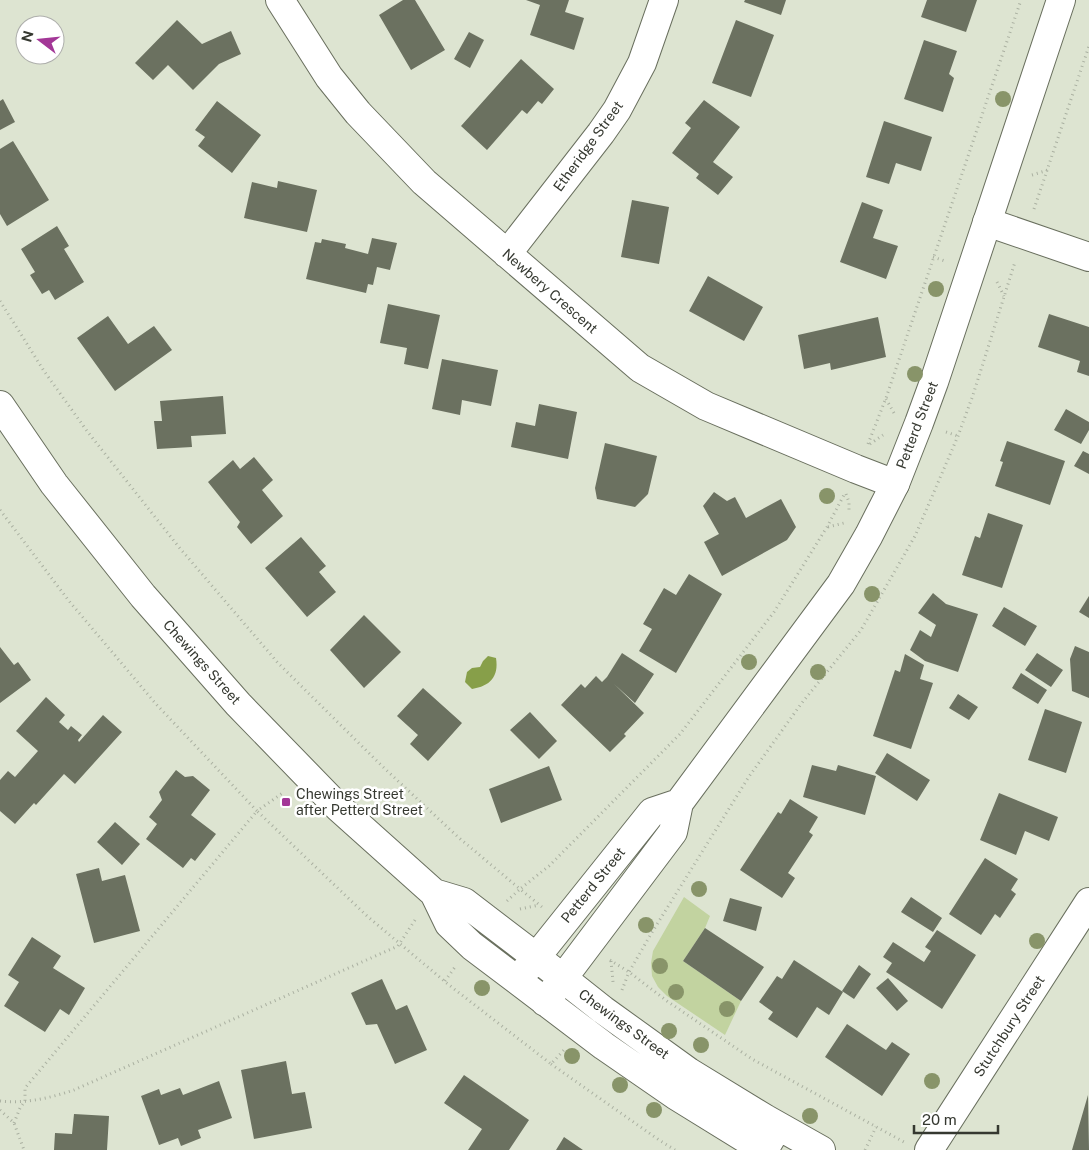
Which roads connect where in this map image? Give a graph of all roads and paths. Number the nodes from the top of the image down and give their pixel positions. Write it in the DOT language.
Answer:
graph roads {
  1 [pos="280,0"];
  2 [pos="664,0"];
  3 [pos="1021,0"];
  4 [pos="1061,0"];
  5 [pos="1089,46"];
  6 [pos="1048,170"];
  7 [pos="1030,176"];
  8 [pos="1032,216"];
  9 [pos="987,222"];
  10 [pos="507,254"];
  11 [pos="1089,257"];
  12 [pos="996,279"];
  13 [pos="1004,297"];
  14 [pos="0,301"];
  15 [pos="886,398"];
  16 [pos="0,405"];
  17 [pos="895,415"];
  18 [pos="887,431"];
  19 [pos="895,484"];
  20 [pos="0,510"];
  21 [pos="849,517"];
  22 [pos="848,522"];
  23 [pos="828,527"];
  24 [pos="284,792"];
  25 [pos="679,803"];
  26 [pos="257,811"];
  27 [pos="434,892"];
  28 [pos="1089,902"];
  29 [pos="400,944"];
  30 [pos="536,957"];
  31 [pos="629,972"];
  32 [pos="563,979"];
  33 [pos="517,980"];
  34 [pos="614,986"];
  35 [pos="545,1002"];
  36 [pos="619,1009"];
  37 [pos="604,1046"];
  38 [pos="567,1047"];
  39 [pos="551,1064"];
  40 [pos="689,1072"];
  41 [pos="675,1095"];
  42 [pos="0,1101"];
  43 [pos="25,1101"];
  44 [pos="0,1110"];
  45 [pos="14,1123"];
  46 [pos="778,1126"];
  47 [pos="876,1127"];
  48 [pos="919,1148"];
  49 [pos="24,1150"];
  50 [pos="675,1150"];
  51 [pos="764,1150"];
  52 [pos="821,1150"];
  53 [pos="864,1150"];
  1 -- 10 [label="street, Newbery Crescent"];
  2 -- 10 [label="street, Etheridge Street"];
  3 -- 15 [label="path"];
  4 -- 9 [label="street, Petterd Street"];
  5 -- 6 [label="path"];
  6 -- 7 [label="path"];
  6 -- 8 [label="path"];
  9 -- 11 [label="street"];
  9 -- 19 [label="street, Petterd Street"];
  10 -- 19 [label="street, Newbery Crescent"];
  12 -- 13 [label="path"];
  14 -- 23 [label="path"];
  15 -- 17 [label="path"];
  15 -- 18 [label="path"];
  16 -- 27 [label="street, Chewings Street"];
  19 -- 25 [label="street, Petterd Street"];
  20 -- 26 [label="path"];
  21 -- 23 [label="path"];
  22 -- 23 [label="path"];
  24 -- 26 [label="path"];
  25 -- 30 [label="street, Petterd Street"];
  25 -- 32 [label="street, Petterd Street"];
  26 -- 29 [label="path"];
  26 -- 43 [label="path"];
  27 -- 29 [label="path"];
  27 -- 30 [label="street, Chewings Street"];
  27 -- 33 [label="street, Chewings Street"];
  28 -- 48 [label="street, Stutchbury Street"];
  29 -- 39 [label="path"];
  29 -- 43 [label="path"];
  30 -- 32 [label="street, Chewings Street"];
  30 -- 33 [label="street, Petterd Street"];
  31 -- 34 [label="path"];
  31 -- 36 [label="path"];
  31 -- 47 [label="path"];
  32 -- 35 [label="street, Petterd Street"];
  32 -- 36 [label="street, Chewings Street"];
  33 -- 35 [label="street, Chewings Street"];
  35 -- 37 [label="street, Chewings Street"];
  36 -- 37 [label="street"];
  36 -- 40 [label="street, Chewings Street"];
  37 -- 41 [label="street, Chewings Street"];
  38 -- 39 [label="path"];
  39 -- 50 [label="path"];
  40 -- 41 [label="street"];
  40 -- 46 [label="street, Chewings Street"];
  41 -- 51 [label="street, Chewings Street"];
  42 -- 43 [label="path"];
  43 -- 45 [label="path"];
  44 -- 45 [label="path"];
  45 -- 49 [label="path"];
  46 -- 51 [label="street"];
  46 -- 52 [label="street, Chewings Street"];
  47 -- 48 [label="path"];
  47 -- 53 [label="path"];
}
